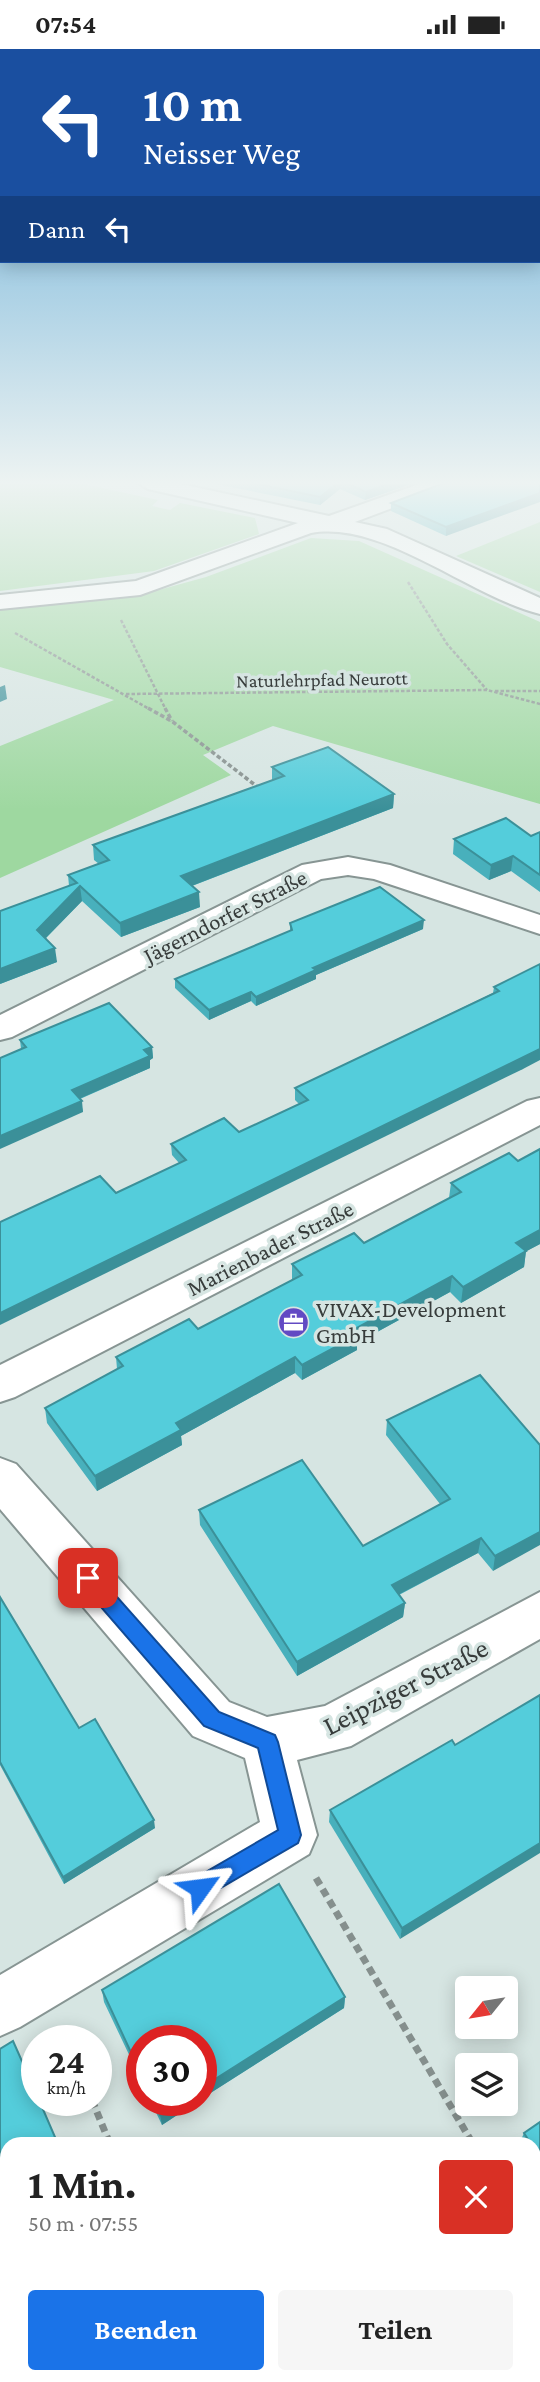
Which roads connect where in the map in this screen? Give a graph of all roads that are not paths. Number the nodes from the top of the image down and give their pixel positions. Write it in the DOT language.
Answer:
graph roads {
  1 [pos="110,592"];
  2 [pos="507,592"];
  3 [pos="0,602"];
  4 [pos="540,607"];
  5 [pos="540,925"];
  6 [pos="0,1029"];
  7 [pos="540,1110"];
  8 [pos="0,1385"];
  9 [pos="0,1477"];
  10 [pos="540,1614"];
  11 [pos="267,1742"];
  12 [pos="0,2007"];
  1 -- 3 [label="street"];
  2 -- 4 [label="street"];
  5 -- 6 [label="street, Jägerndorfer Straße"];
  7 -- 8 [label="street, Marienbader Straße"];
  9 -- 11 [label="street"];
  10 -- 11 [label="street, Leipziger Straße"];
  11 -- 12 [label="street"];
}
